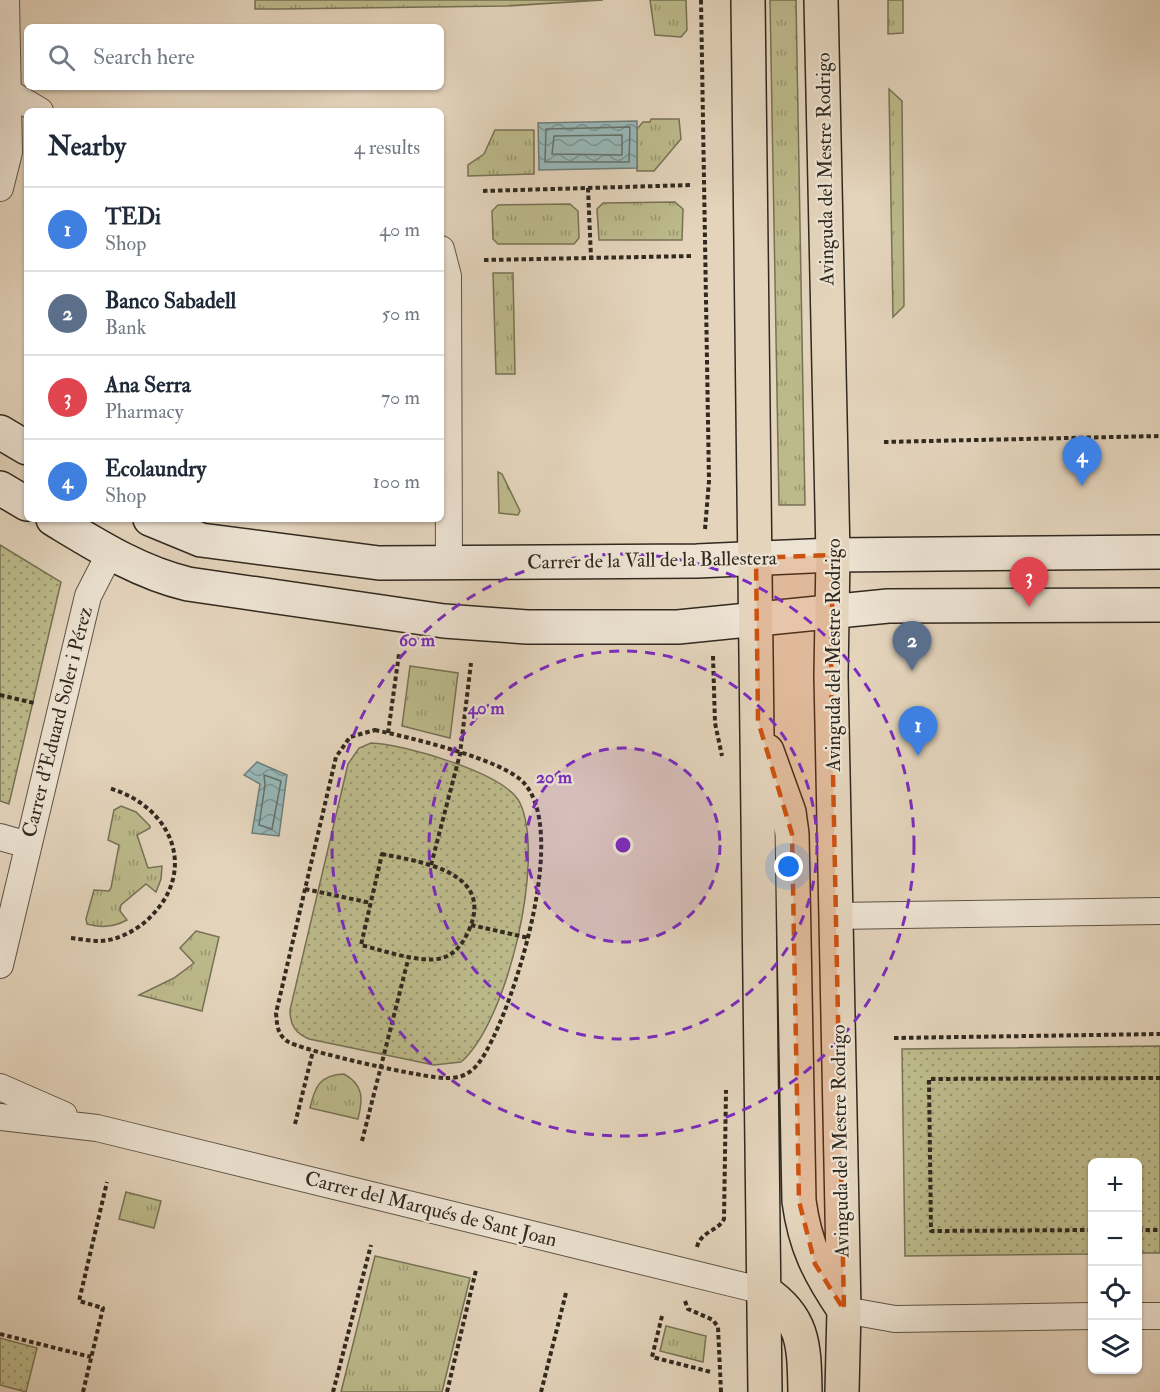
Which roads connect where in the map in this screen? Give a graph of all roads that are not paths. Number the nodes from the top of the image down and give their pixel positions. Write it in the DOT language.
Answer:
graph roads {
  1 [pos="6,0"];
  2 [pos="748,0"];
  3 [pos="821,0"];
  4 [pos="8,92"];
  5 [pos="35,108"];
  6 [pos="0,188"];
  7 [pos="444,261"];
  8 [pos="0,432"];
  9 [pos="24,446"];
  10 [pos="0,488"];
  11 [pos="24,502"];
  12 [pos="58,522"];
  13 [pos="157,522"];
  14 [pos="1160,552"];
  15 [pos="110,553"];
  16 [pos="833,555"];
  17 [pos="756,558"];
  18 [pos="449,564"];
  19 [pos="1160,605"];
  20 [pos="831,612"];
  21 [pos="757,620"];
  22 [pos="758,721"];
  23 [pos="0,837"];
  24 [pos="28,845"];
  25 [pos="1160,911"];
  26 [pos="835,916"];
  27 [pos="0,965"];
  28 [pos="0,1087"];
  29 [pos="0,1117"];
  30 [pos="97,1128"];
  31 [pos="764,1291"];
  32 [pos="844,1310"];
  33 [pos="1088,1316"];
  34 [pos="1142,1316"];
  35 [pos="1160,1316"];
  36 [pos="765,1392"];
  37 [pos="805,1392"];
  38 [pos="842,1392"];
  1 -- 4 [label="street"];
  2 -- 17 [label="main road, Avinguda del Mestre Rodrigo"];
  3 -- 16 [label="main road, Avinguda del Mestre Rodrigo"];
  4 -- 5 [label="street"];
  4 -- 6 [label="street"];
  7 -- 18 [label="street"];
  8 -- 9 [label="street"];
  10 -- 11 [label="street"];
  12 -- 15 [label="street"];
  13 -- 18 [label="street, Carrer de la Vall de la Ballestera"];
  14 -- 16 [label="street, Carrer de la Vall de la Ballestera"];
  15 -- 21 [label="street"];
  15 -- 24 [label="street, Carrer d'Eduard Soler i Pérez"];
  16 -- 17 [label="street, Carrer de la Vall de la Ballestera"];
  16 -- 20 [label="main road, Avinguda del Mestre Rodrigo"];
  17 -- 18 [label="street, Carrer de la Vall de la Ballestera"];
  17 -- 21 [label="main road, Avinguda del Mestre Rodrigo"];
  19 -- 20 [label="street"];
  20 -- 21 [label="street"];
  20 -- 26 [label="main road, Avinguda del Mestre Rodrigo"];
  21 -- 22 [label="main road, Avinguda del Mestre Rodrigo"];
  22 -- 31 [label="main road, Avinguda del Mestre Rodrigo"];
  22 -- 32 [label="main road, Avinguda del Mestre Rodrigo"];
  23 -- 24 [label="street"];
  24 -- 27 [label="street, Carrer d'Eduard Soler i Pérez"];
  25 -- 26 [label="street"];
  26 -- 32 [label="main road, Avinguda del Mestre Rodrigo"];
  28 -- 30 [label="street, Carrer del Marqués de Sant Joan"];
  29 -- 30 [label="street, Carrer del Marqués de Sant Joan"];
  30 -- 31 [label="street, Carrer del Marqués de Sant Joan"];
  31 -- 36 [label="main road, Avinguda del Mestre Rodrigo"];
  31 -- 37 [label="main road"];
  32 -- 33 [label="street"];
  32 -- 38 [label="main road, Avinguda del Mestre Rodrigo"];
  34 -- 35 [label="street"];
}
